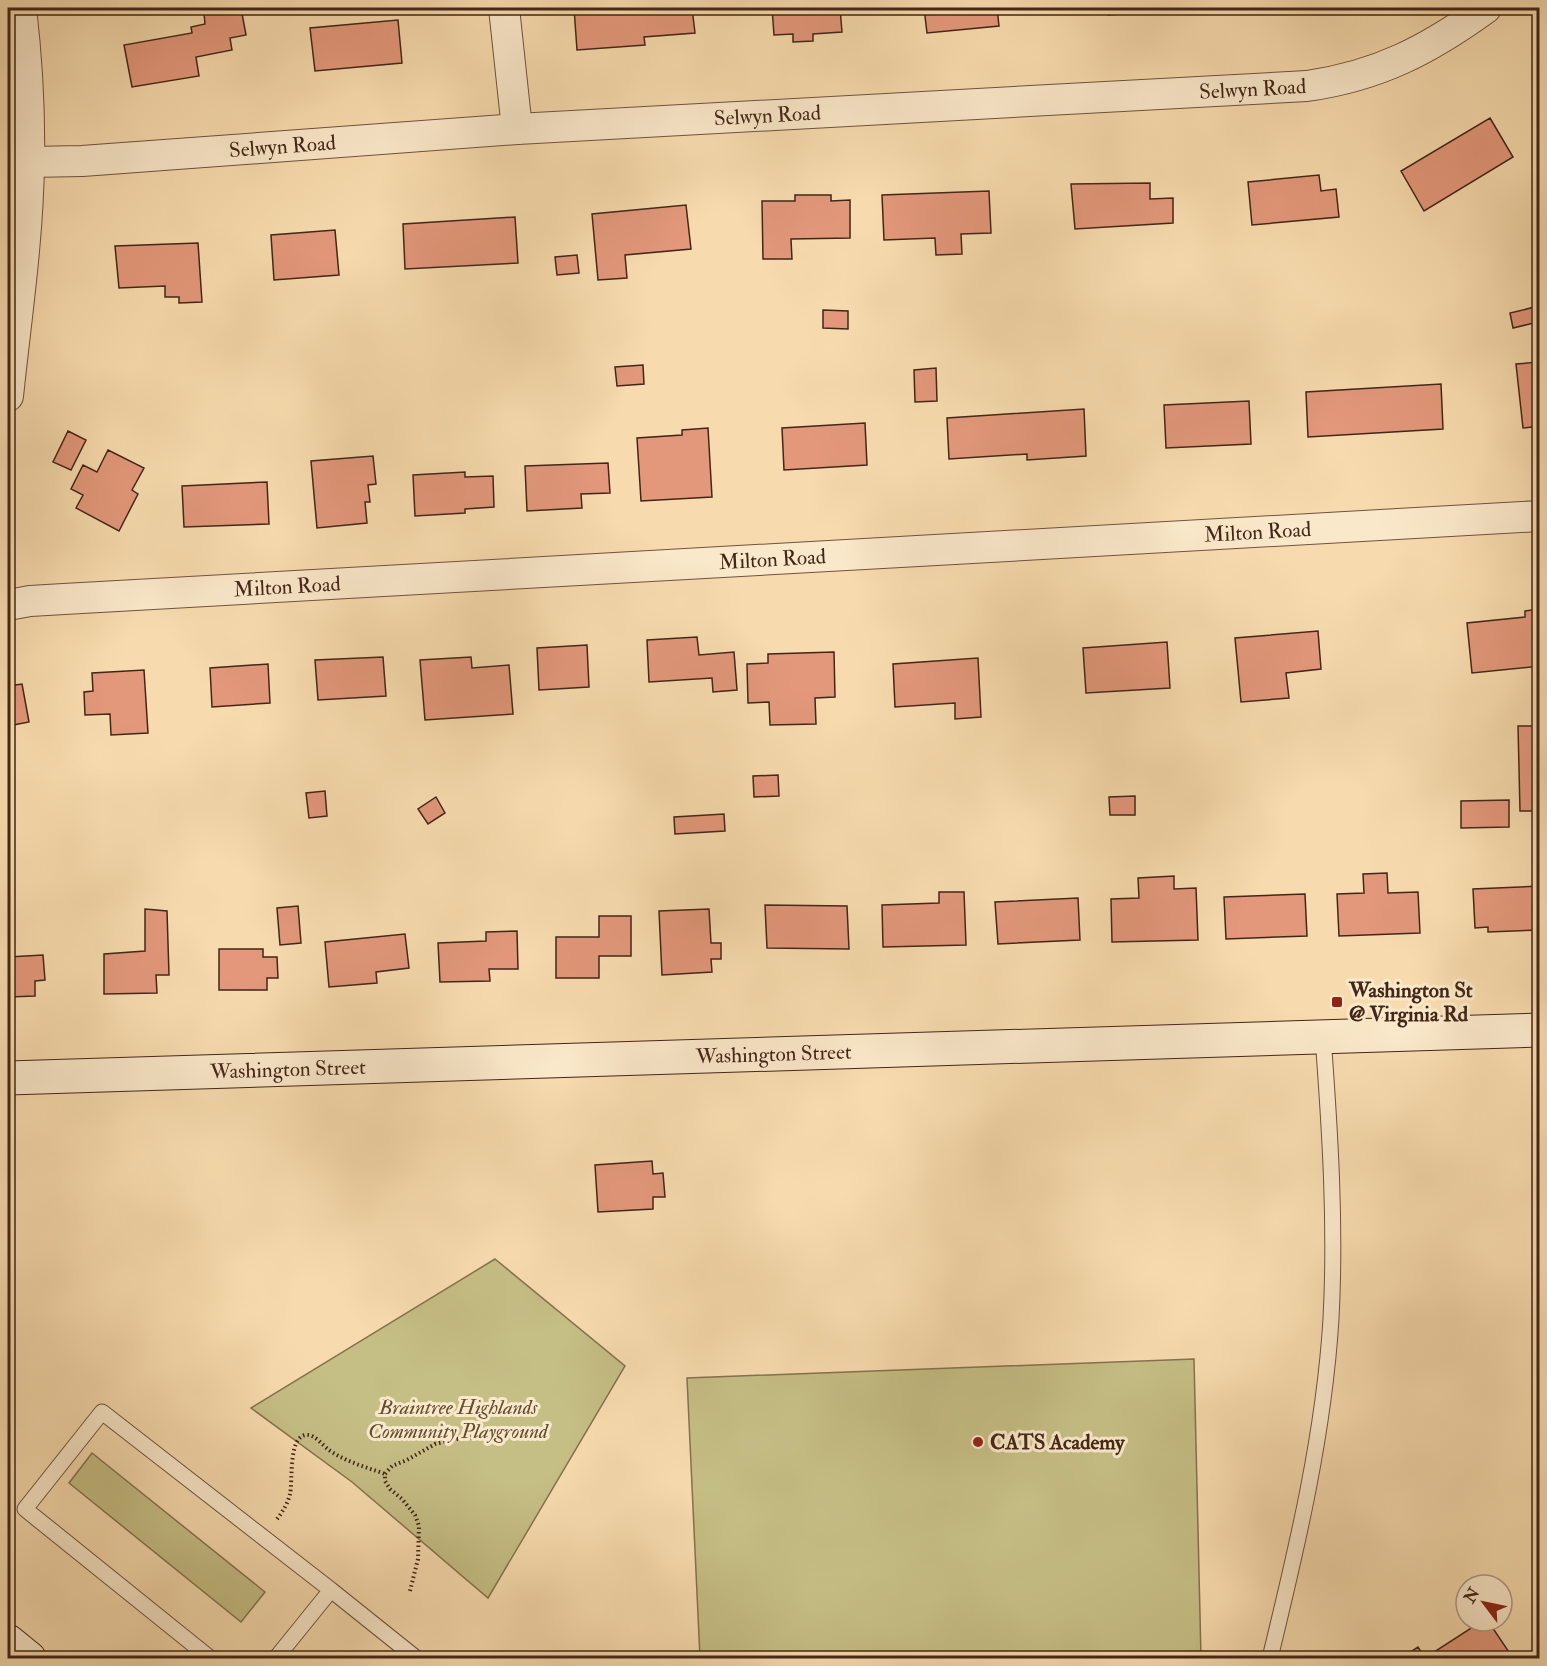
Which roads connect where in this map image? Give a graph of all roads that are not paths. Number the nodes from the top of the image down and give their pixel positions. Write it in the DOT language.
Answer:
graph roads {
  1 [pos="21,8"];
  2 [pos="504,8"];
  3 [pos="1486,8"];
  4 [pos="517,129"];
  5 [pos="29,162"];
  6 [pos="8,396"];
  7 [pos="1539,516"];
  8 [pos="8,605"];
  9 [pos="1539,1030"];
  10 [pos="1323,1037"];
  11 [pos="8,1078"];
  12 [pos="331,1590"];
  13 [pos="8,1641"];
  14 [pos="30,1659"];
  15 [pos="210,1659"];
  16 [pos="276,1659"];
  17 [pos="416,1659"];
  18 [pos="1270,1659"];
  1 -- 5 [label="street"];
  2 -- 4 [label="street"];
  3 -- 4 [label="street, Selwyn Road"];
  4 -- 5 [label="street, Selwyn Road"];
  5 -- 6 [label="street"];
  7 -- 8 [label="street, Milton Road"];
  9 -- 10 [label="main road, Washington Street"];
  10 -- 11 [label="main road, Washington Street"];
  10 -- 18 [label="lane"];
  12 -- 15 [label="lane"];
  12 -- 16 [label="lane"];
  12 -- 17 [label="lane"];
  13 -- 14 [label="main road"];
}
